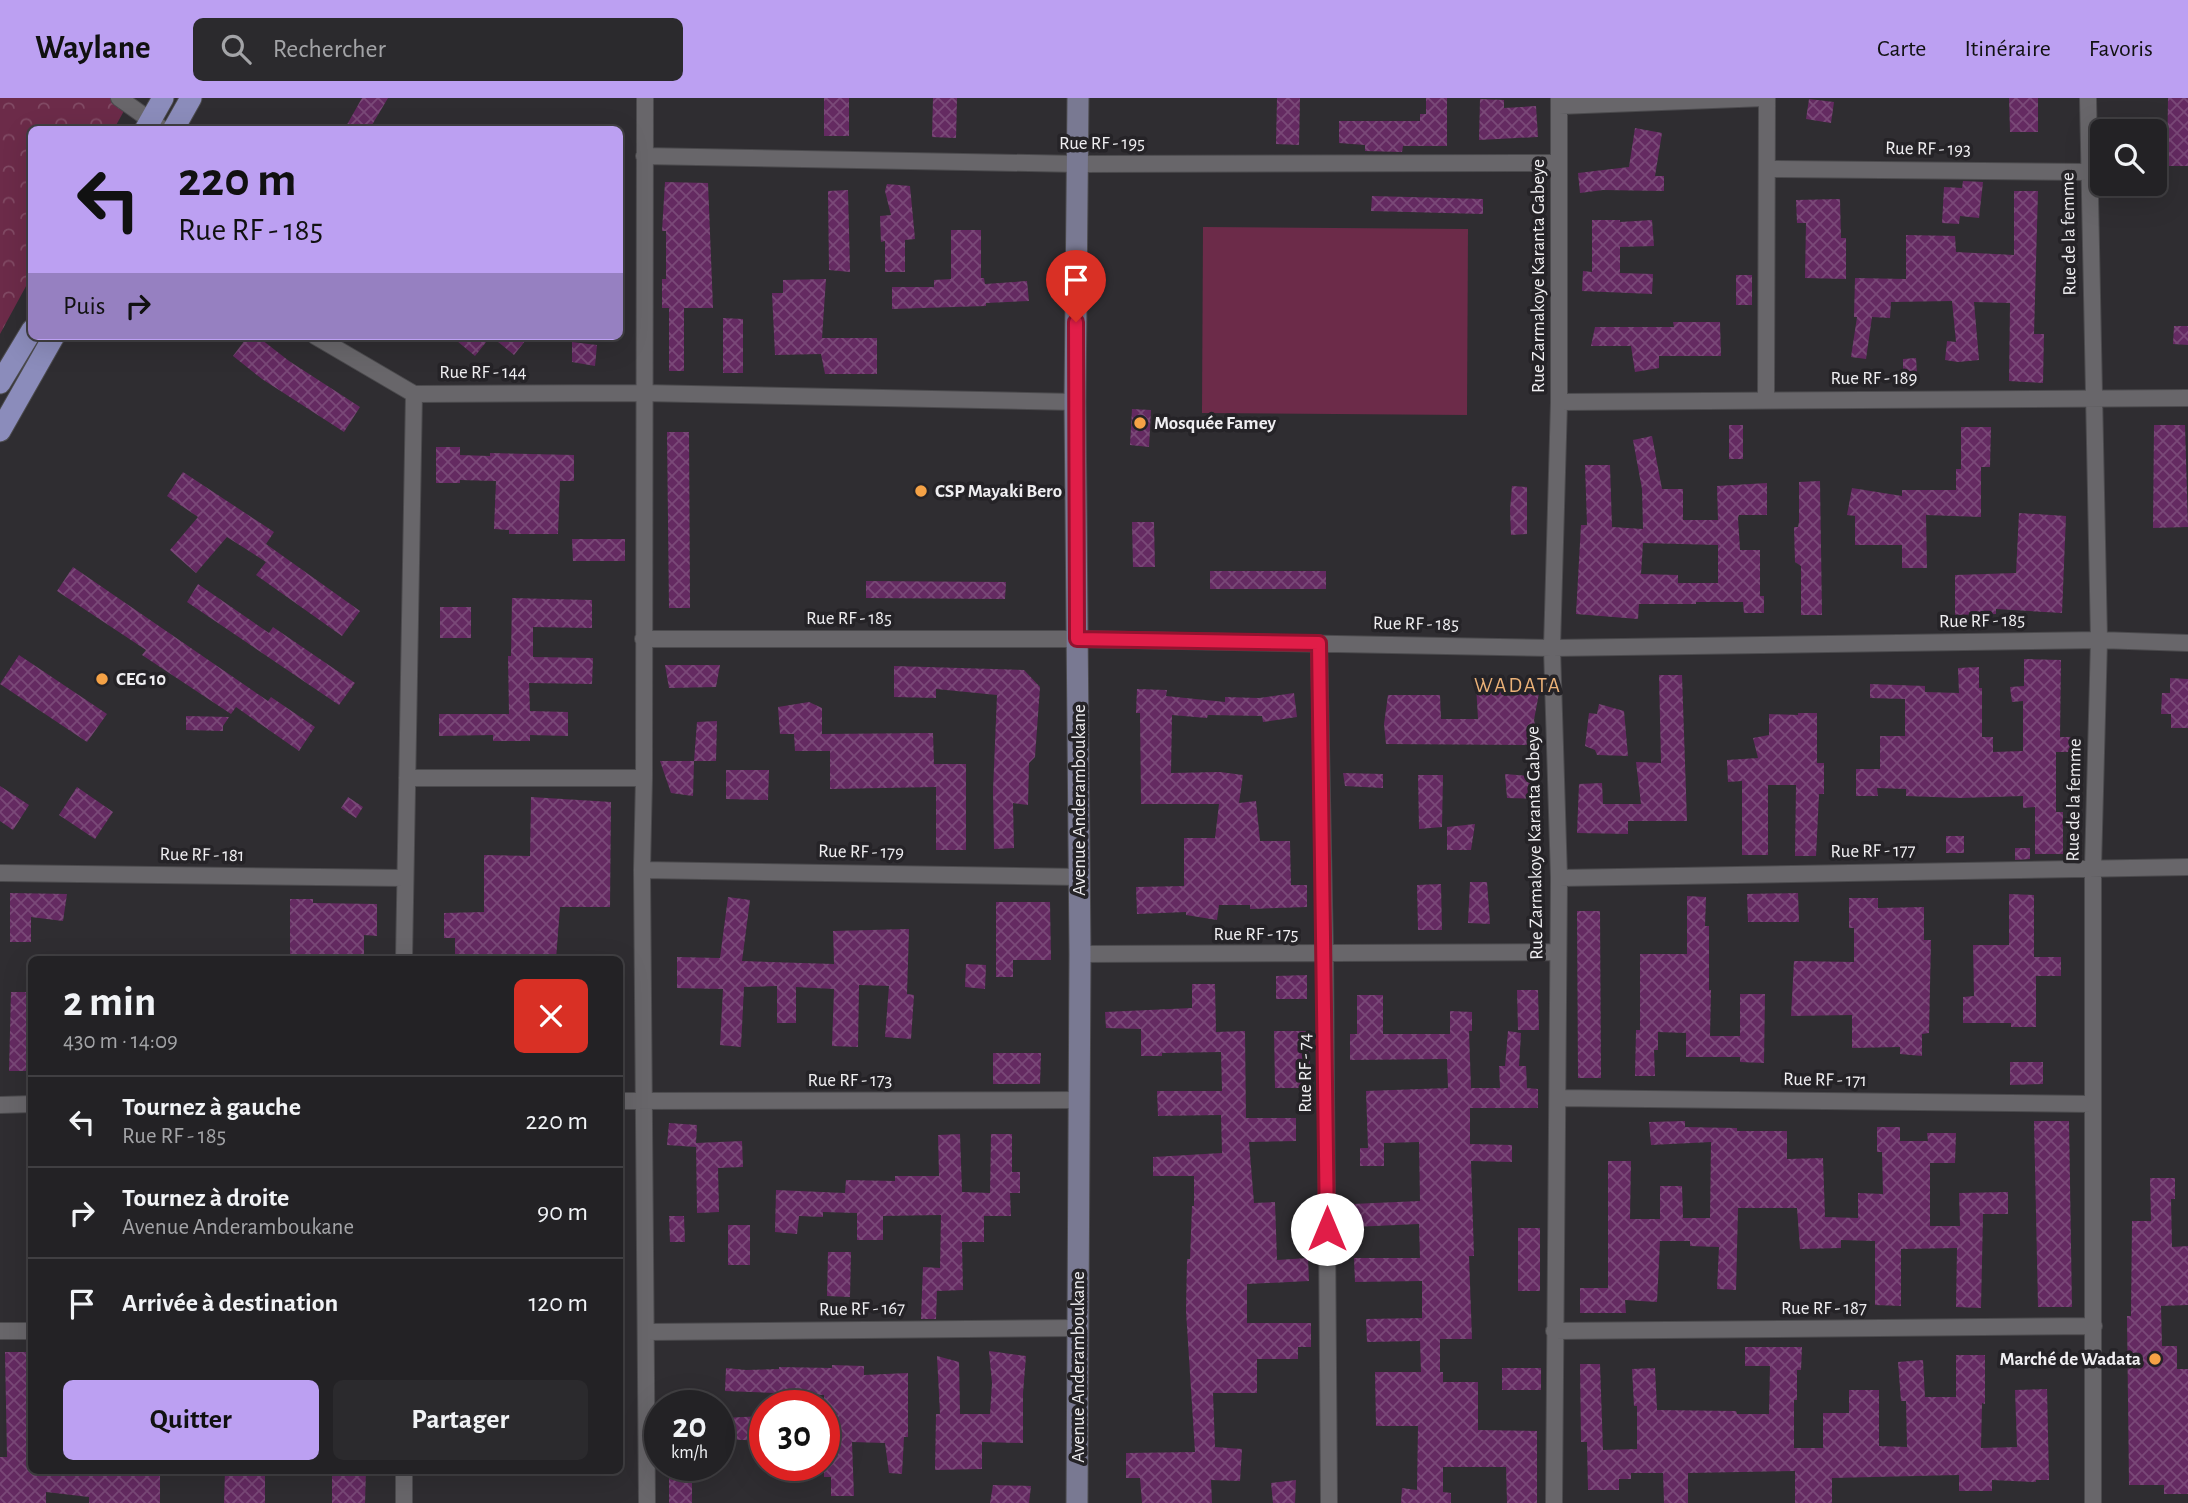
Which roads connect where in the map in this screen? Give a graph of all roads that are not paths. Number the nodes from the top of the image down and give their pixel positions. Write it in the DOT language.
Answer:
graph roads {
  1 [pos="120,98"];
  2 [pos="163,98"];
  3 [pos="191,98"];
  4 [pos="645,98"];
  5 [pos="1078,98"];
  6 [pos="1766,98"];
  7 [pos="2088,98"];
  8 [pos="1559,102"];
  9 [pos="153,126"];
  10 [pos="175,126"];
  11 [pos="644,156"];
  12 [pos="1559,163"];
  13 [pos="1079,164"];
  14 [pos="1767,169"];
  15 [pos="2089,172"];
  16 [pos="28,337"];
  17 [pos="52,340"];
  18 [pos="322,340"];
  19 [pos="0,383"];
  20 [pos="644,393"];
  21 [pos="414,394"];
  22 [pos="2093,398"];
  23 [pos="2188,398"];
  24 [pos="1766,400"];
  25 [pos="1075,402"];
  26 [pos="1559,402"];
  27 [pos="0,431"];
  28 [pos="643,639"];
  29 [pos="1077,639"];
  30 [pos="2099,640"];
  31 [pos="1319,643"];
  32 [pos="2188,643"];
  33 [pos="1552,648"];
  34 [pos="407,778"];
  35 [pos="645,778"];
  36 [pos="2093,867"];
  37 [pos="2188,867"];
  38 [pos="642,870"];
  39 [pos="0,873"];
  40 [pos="1079,877"];
  41 [pos="404,878"];
  42 [pos="1559,878"];
  43 [pos="1558,952"];
  44 [pos="1080,954"];
  45 [pos="1325,955"];
  46 [pos="404,956"];
  47 [pos="1558,1098"];
  48 [pos="1080,1100"];
  49 [pos="623,1101"];
  50 [pos="645,1101"];
  51 [pos="28,1104"];
  52 [pos="2092,1104"];
  53 [pos="0,1105"];
  54 [pos="2094,1326"];
  55 [pos="1079,1328"];
  56 [pos="0,1331"];
  57 [pos="28,1331"];
  58 [pos="1554,1331"];
  59 [pos="646,1332"];
  60 [pos="404,1474"];
  61 [pos="404,1503"];
  62 [pos="647,1503"];
  63 [pos="1077,1503"];
  64 [pos="1329,1503"];
  65 [pos="1554,1503"];
  66 [pos="2093,1503"];
  1 -- 9 [label="street"];
  2 -- 9 [label="main road"];
  3 -- 10 [label="main road"];
  4 -- 11 [label="street"];
  5 -- 13 [label="street, Avenue Anderamboukane"];
  6 -- 8 [label="street"];
  6 -- 14 [label="street"];
  7 -- 15 [label="street, Rue de la femme"];
  8 -- 12 [label="street, Rue Zarmakoye Karanta Gabeye"];
  11 -- 13 [label="street, Rue RF - 195"];
  11 -- 20 [label="street"];
  12 -- 13 [label="street, Rue RF - 195"];
  12 -- 26 [label="street, Rue Zarmakoye Karanta Gabeye"];
  13 -- 25 [label="street, Avenue Anderamboukane"];
  14 -- 15 [label="street, Rue RF - 193"];
  14 -- 24 [label="street"];
  15 -- 22 [label="street, Rue de la femme"];
  16 -- 19 [label="main road"];
  17 -- 27 [label="main road"];
  18 -- 21 [label="street"];
  20 -- 21 [label="street, Rue RF - 144"];
  20 -- 25 [label="street, Rue RF - 144"];
  20 -- 28 [label="street"];
  21 -- 34 [label="street, Rue RF - 144"];
  22 -- 23 [label="street, Rue RF - 189"];
  22 -- 24 [label="street, Rue RF - 189"];
  22 -- 30 [label="street, Rue de la femme"];
  24 -- 26 [label="street, Rue RF - 189"];
  25 -- 29 [label="street, Avenue Anderamboukane"];
  26 -- 33 [label="street, Rue Zarmakoye Karanta Gabeye"];
  28 -- 29 [label="street, Rue RF - 185"];
  28 -- 35 [label="street"];
  29 -- 31 [label="street, Rue RF - 185"];
  29 -- 40 [label="street, Avenue Anderamboukane"];
  30 -- 32 [label="street, Rue RF - 185"];
  30 -- 33 [label="street, Rue RF - 185"];
  30 -- 36 [label="street, Rue de la femme"];
  31 -- 33 [label="street, Rue RF - 185"];
  31 -- 45 [label="street, Rue RF - 74"];
  33 -- 42 [label="street, Rue Zarmakoye Karanta Gabeye"];
  34 -- 35 [label="street"];
  34 -- 41 [label="street, Rue RF - 144"];
  35 -- 38 [label="street"];
  36 -- 37 [label="street, Rue RF - 177"];
  36 -- 42 [label="street, Rue RF - 177"];
  36 -- 52 [label="street, Rue de la femme"];
  38 -- 40 [label="street, Rue RF - 179"];
  38 -- 50 [label="street"];
  39 -- 41 [label="street, Rue RF - 181"];
  40 -- 44 [label="street, Avenue Anderamboukane"];
  41 -- 46 [label="street, Rue RF - 144"];
  42 -- 43 [label="street, Rue Zarmakoye Karanta Gabeye"];
  43 -- 45 [label="street, Rue RF - 175"];
  43 -- 47 [label="street, Rue Zarmakoye Karanta Gabeye"];
  44 -- 45 [label="street, Rue RF - 175"];
  44 -- 48 [label="street, Avenue Anderamboukane"];
  45 -- 64 [label="street, Rue RF - 74"];
  47 -- 52 [label="street, Rue RF - 171"];
  47 -- 58 [label="street, Rue Zarmakoye Karanta Gabeye"];
  48 -- 50 [label="street, Rue RF - 173"];
  48 -- 55 [label="street, Avenue Anderamboukane"];
  49 -- 50 [label="street, Rue RF - 173"];
  50 -- 59 [label="street"];
  51 -- 53 [label="street"];
  52 -- 54 [label="street, Rue de la femme"];
  54 -- 58 [label="street, Rue RF - 187"];
  54 -- 66 [label="street, Rue de la femme"];
  55 -- 59 [label="street, Rue RF - 167"];
  55 -- 63 [label="street, Avenue Anderamboukane"];
  56 -- 57 [label="street"];
  58 -- 65 [label="street, Rue Zarmakoye Karanta Gabeye"];
  59 -- 62 [label="street"];
  60 -- 61 [label="street"];
}
